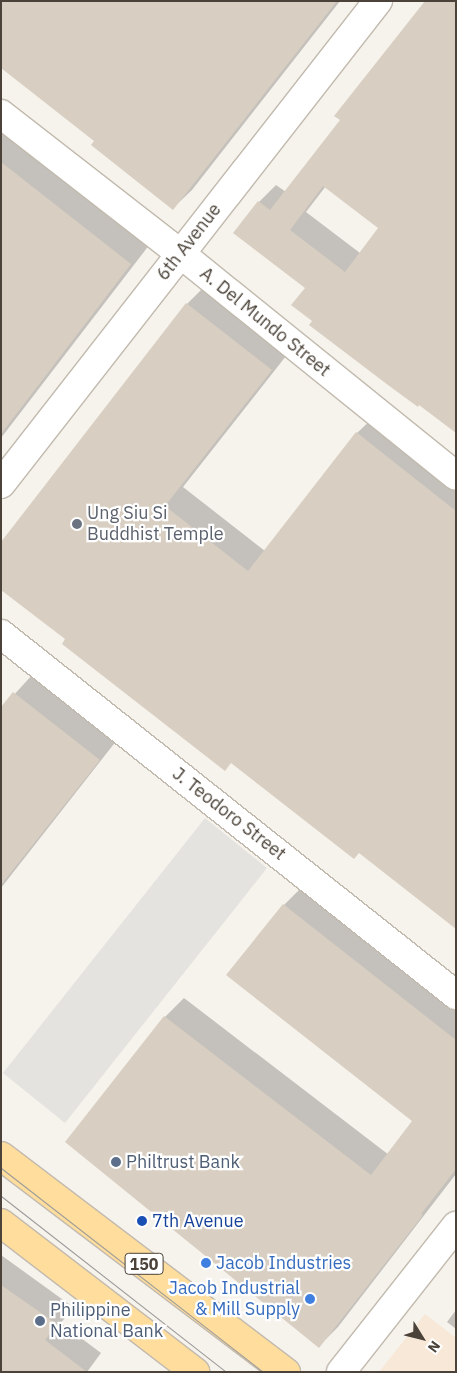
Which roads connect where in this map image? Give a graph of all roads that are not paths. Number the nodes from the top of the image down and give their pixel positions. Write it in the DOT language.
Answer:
graph roads {
  1 [pos="378,1"];
  2 [pos="1,114"];
  3 [pos="181,254"];
  4 [pos="456,476"];
  5 [pos="1,484"];
  6 [pos="5,645"];
  7 [pos="456,995"];
  8 [pos="1,1156"];
  9 [pos="1,1223"];
  10 [pos="456,1226"];
  11 [pos="195,1372"];
  12 [pos="286,1372"];
  13 [pos="341,1372"];
  1 -- 3 [label="street, 6th Avenue"];
  2 -- 3 [label="street, A. Del Mundo Street"];
  3 -- 4 [label="street, A. Del Mundo Street"];
  3 -- 5 [label="street, 6th Avenue"];
  6 -- 7 [label="street, J. Teodoro Street"];
  8 -- 12 [label="main road, 150"];
  9 -- 11 [label="main road"];
  10 -- 13 [label="street"];
}
